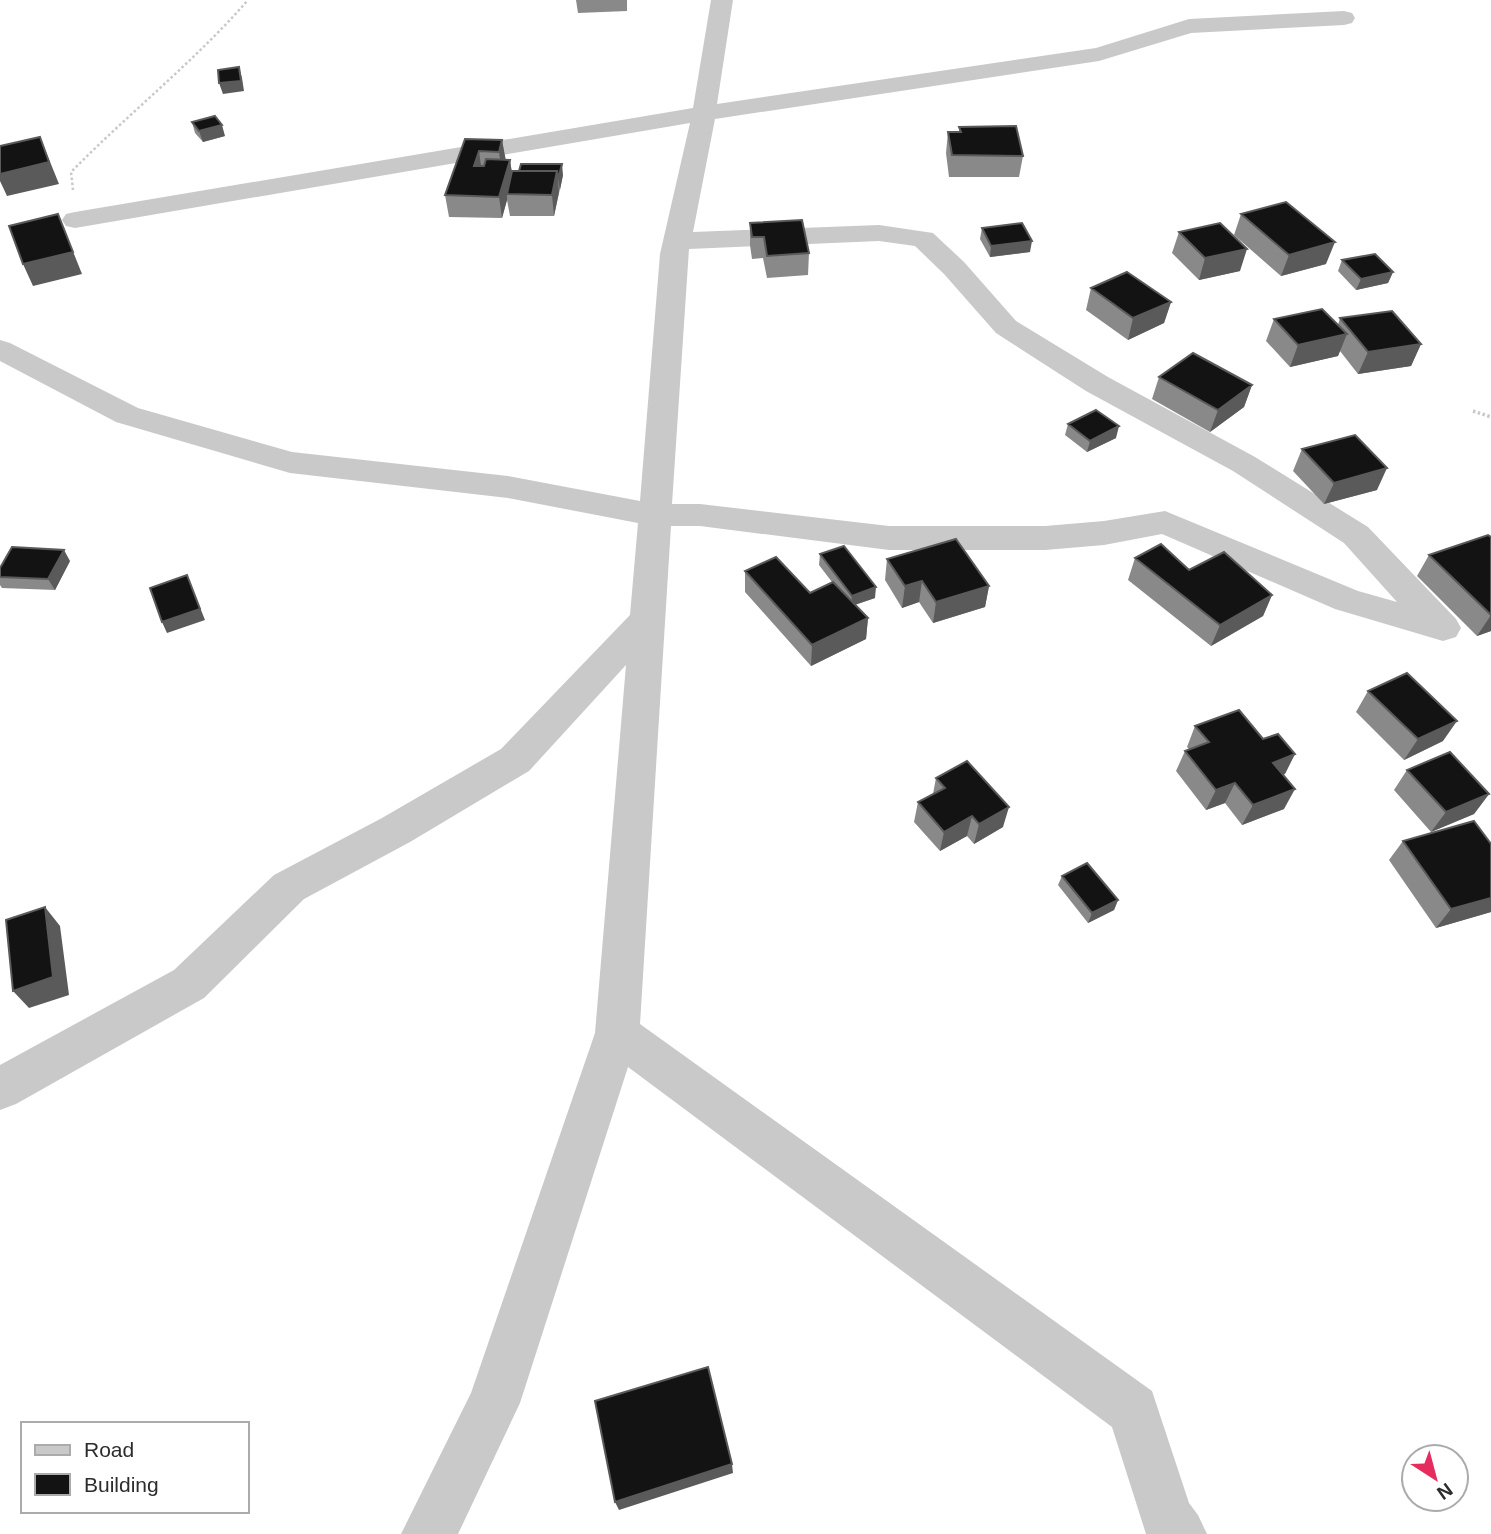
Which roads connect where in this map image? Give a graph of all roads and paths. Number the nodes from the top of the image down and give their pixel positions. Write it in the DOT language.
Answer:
graph roads {
  1 [pos="248,0"];
  2 [pos="722,0"];
  3 [pos="1344,18"];
  4 [pos="704,113"];
  5 [pos="75,220"];
  6 [pos="678,241"];
  7 [pos="0,349"];
  8 [pos="1473,411"];
  9 [pos="1491,416"];
  10 [pos="655,515"];
  11 [pos="648,618"];
  12 [pos="617,1033"];
  13 [pos="0,1089"];
  14 [pos="429,1534"];
  15 [pos="1179,1534"];
  1 -- 5 [label="path"];
  2 -- 4 [label="street"];
  3 -- 4 [label="street"];
  4 -- 5 [label="street"];
  4 -- 6 [label="street"];
  6 -- 10 [label="street"];
  6 -- 10 [label="street"];
  7 -- 10 [label="street"];
  8 -- 9 [label="path"];
  10 -- 11 [label="street"];
  11 -- 12 [label="street"];
  11 -- 13 [label="street"];
  12 -- 14 [label="street"];
  12 -- 15 [label="street"];
}
